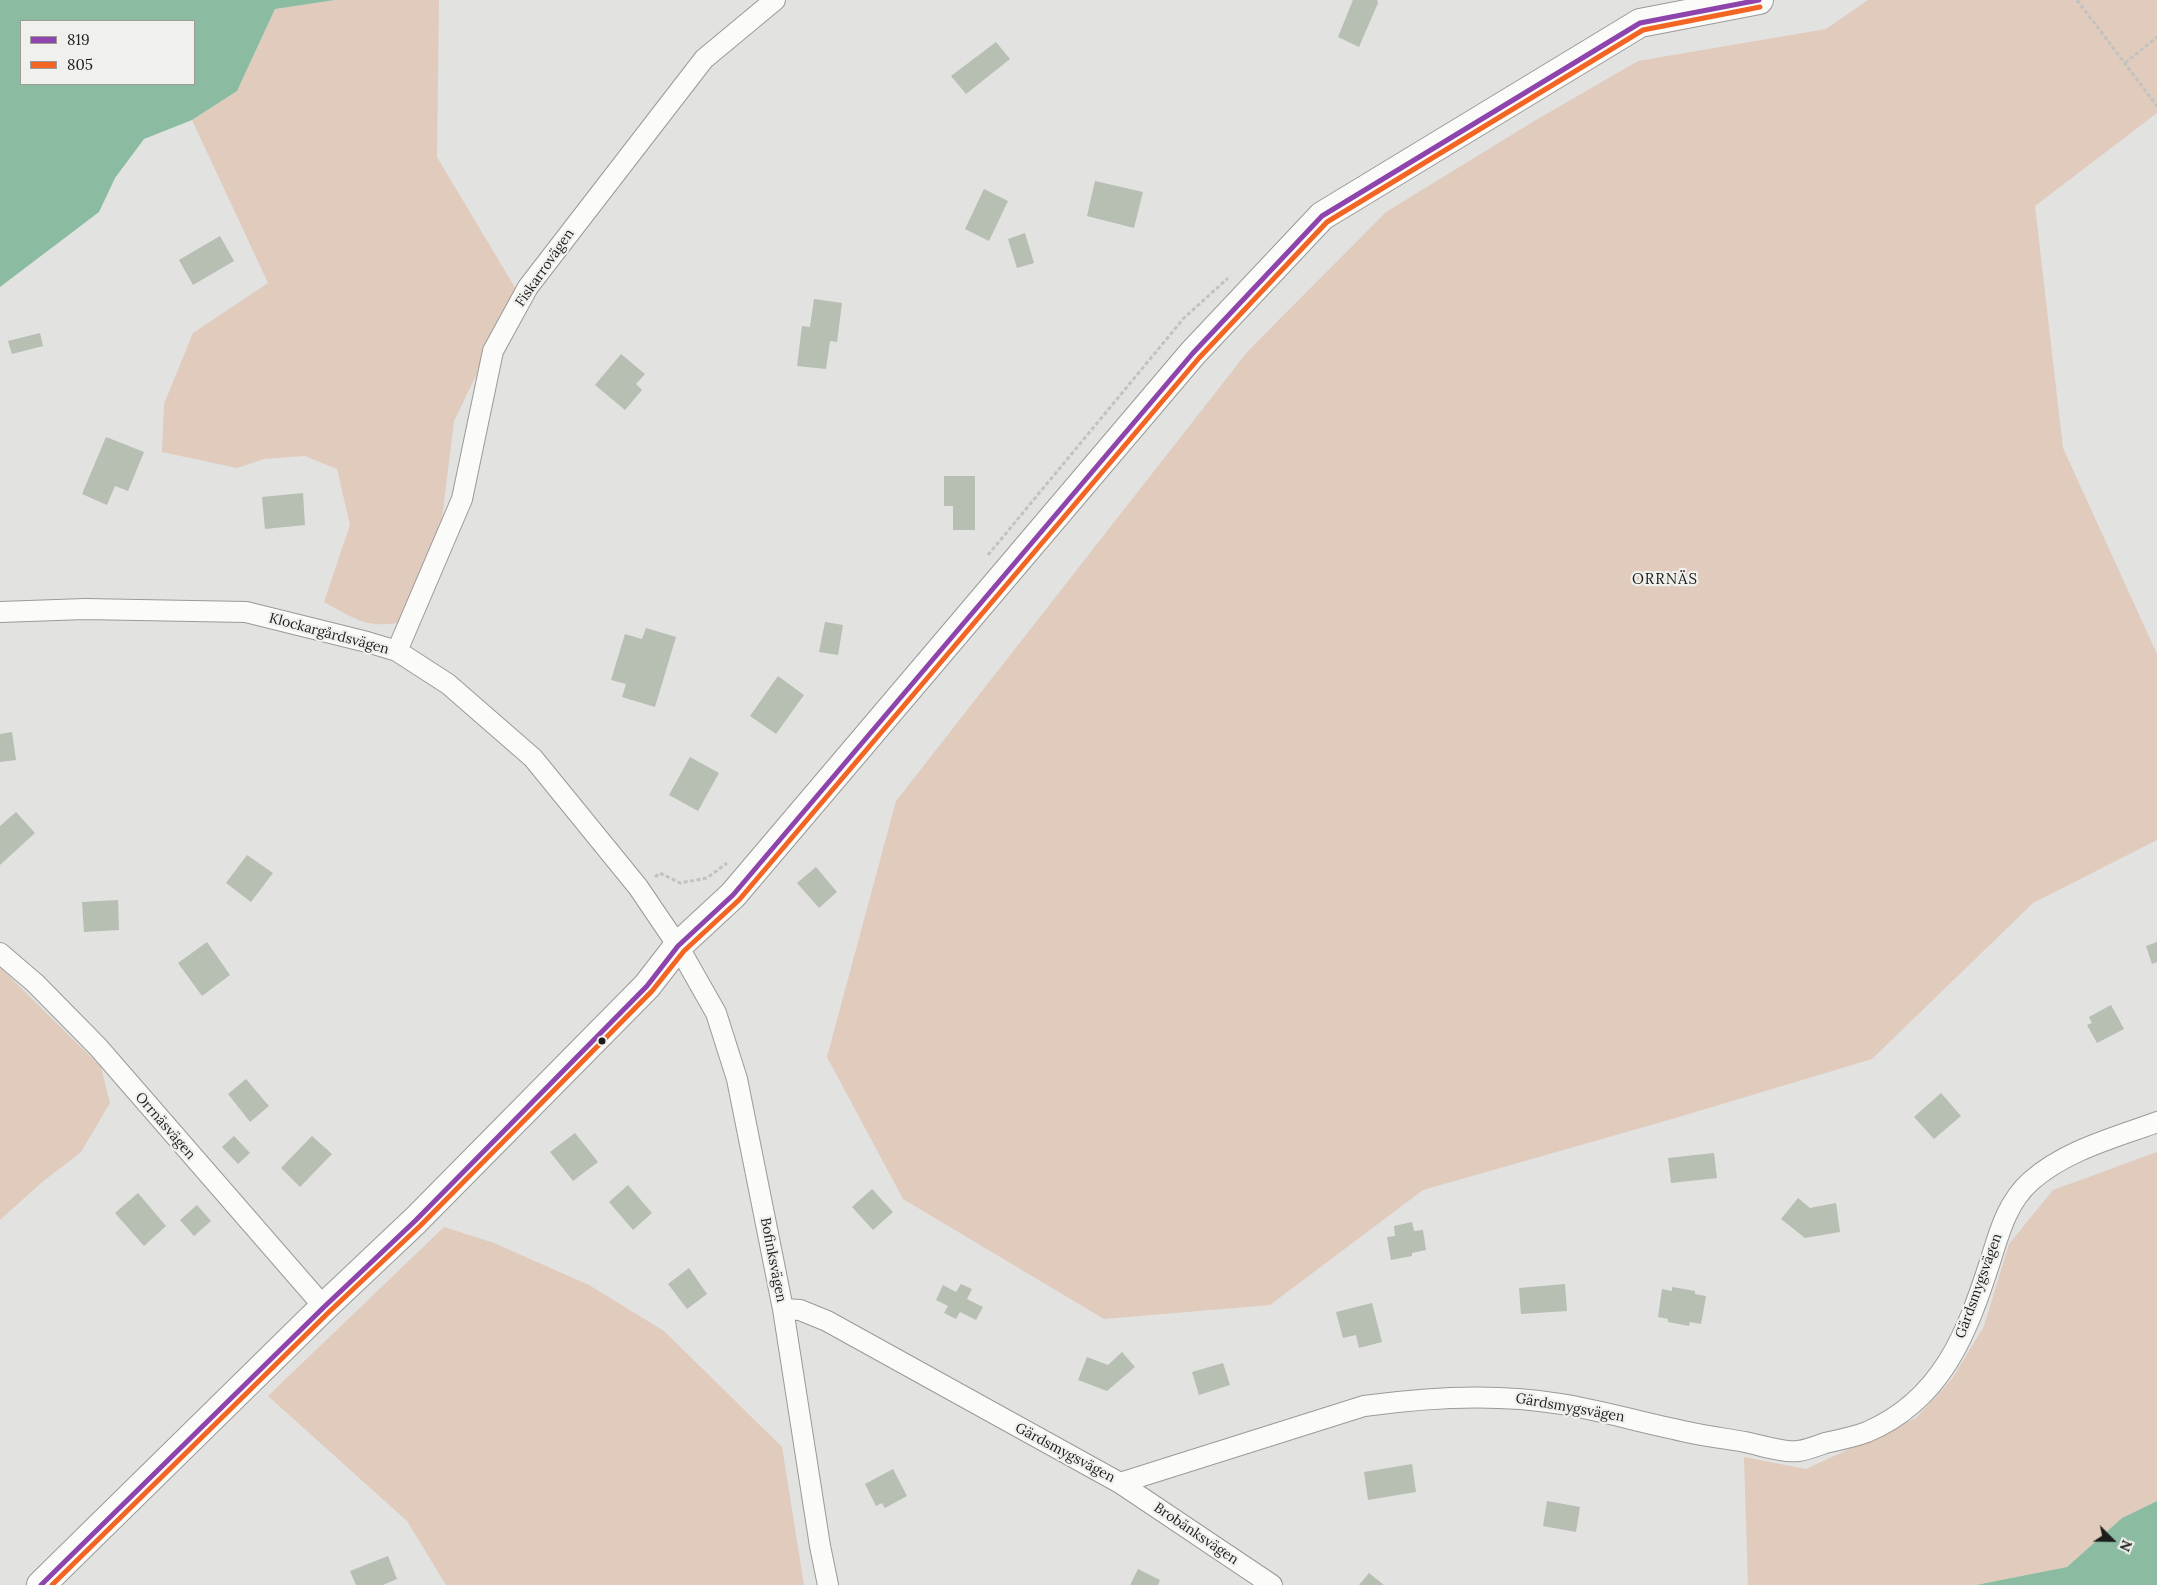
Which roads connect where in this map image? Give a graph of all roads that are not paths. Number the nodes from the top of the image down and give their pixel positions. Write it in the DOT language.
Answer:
graph roads {
  1 [pos="775,0"];
  2 [pos="1759,0"];
  3 [pos="0,612"];
  4 [pos="397,651"];
  5 [pos="678,946"];
  6 [pos="0,953"];
  7 [pos="2157,1122"];
  8 [pos="324,1307"];
  9 [pos="783,1310"];
  10 [pos="1120,1482"];
  11 [pos="41,1585"];
  12 [pos="828,1585"];
  13 [pos="1272,1585"];
  1 -- 4 [label="street, Fiskarrovägen"];
  2 -- 5 [label="main road"];
  3 -- 4 [label="street, Klockargårdsvägen"];
  4 -- 5 [label="street, Klockargårdsvägen"];
  5 -- 8 [label="main road"];
  5 -- 9 [label="street, Bofinksvägen"];
  6 -- 8 [label="street, Orrnäsvägen"];
  7 -- 10 [label="street, Gärdsmygsvägen"];
  8 -- 11 [label="main road"];
  9 -- 10 [label="street, Gärdsmygsvägen"];
  9 -- 12 [label="street, Bofinksvägen"];
  10 -- 13 [label="street, Brobänksvägen"];
}
